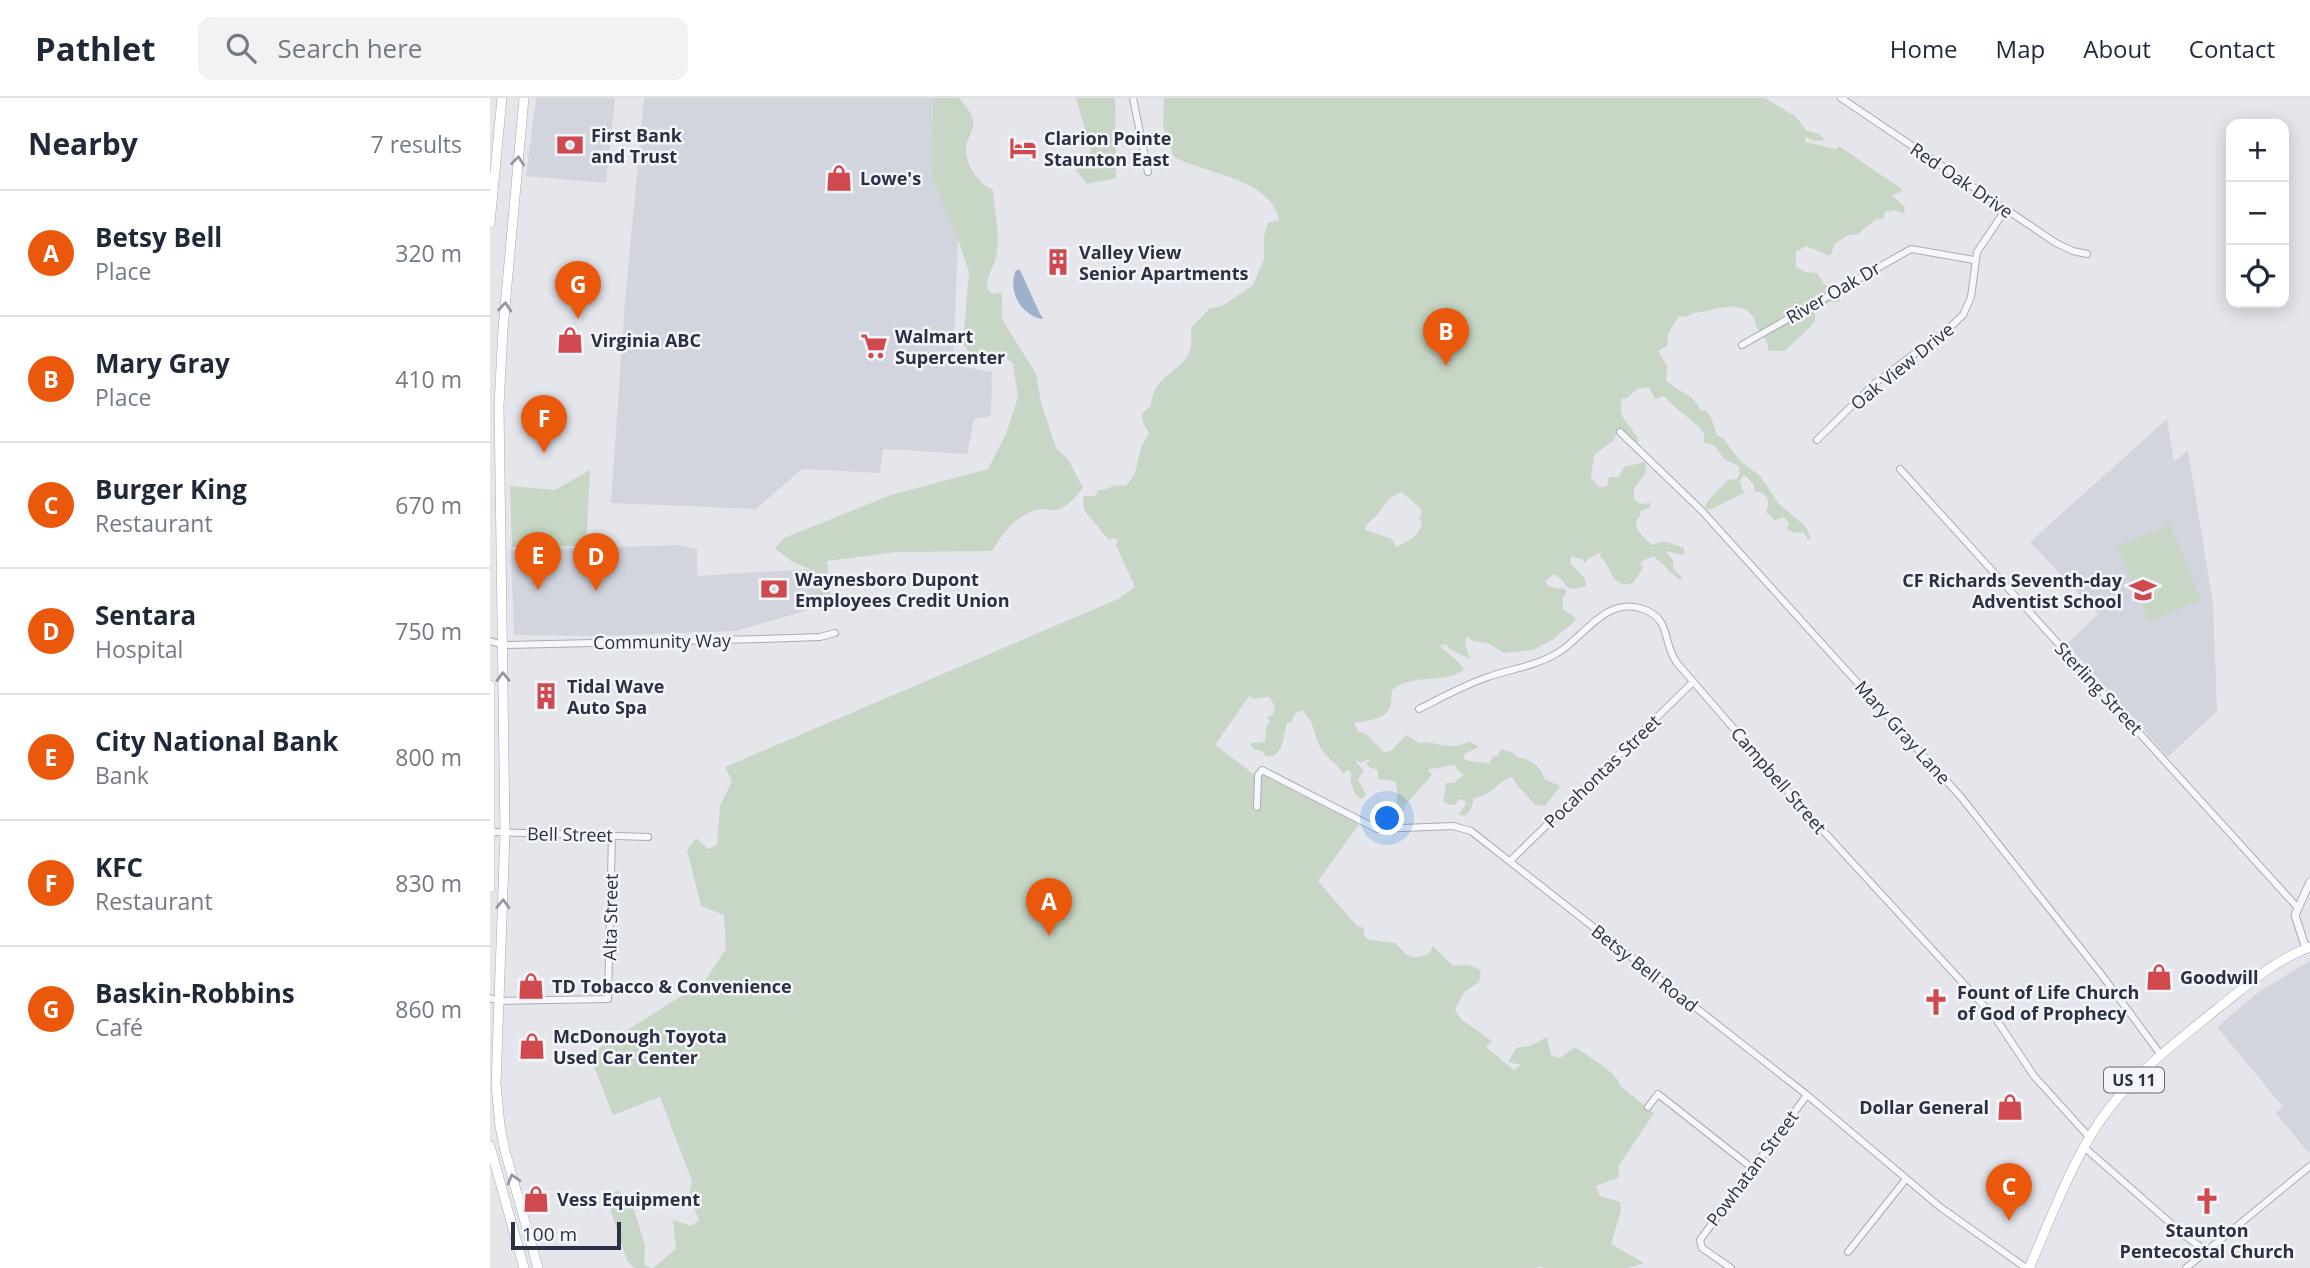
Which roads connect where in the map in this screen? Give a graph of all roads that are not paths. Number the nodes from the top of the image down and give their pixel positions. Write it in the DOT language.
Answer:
graph roads {
  1 [pos="502,98"];
  2 [pos="524,98"];
  3 [pos="1133,98"];
  4 [pos="1841,98"];
  5 [pos="1148,172"];
  6 [pos="2006,209"];
  7 [pos="490,223"];
  8 [pos="2087,254"];
  9 [pos="1975,260"];
  10 [pos="1742,345"];
  11 [pos="1620,432"];
  12 [pos="1817,440"];
  13 [pos="1900,469"];
  14 [pos="835,633"];
  15 [pos="490,640"];
  16 [pos="503,645"];
  17 [pos="1693,681"];
  18 [pos="490,685"];
  19 [pos="1419,709"];
  20 [pos="1257,807"];
  21 [pos="492,832"];
  22 [pos="505,833"];
  23 [pos="612,835"];
  24 [pos="648,837"];
  25 [pos="1510,861"];
  26 [pos="2310,882"];
  27 [pos="490,888"];
  28 [pos="2297,907"];
  29 [pos="2308,948"];
  30 [pos="494,999"];
  31 [pos="2161,1055"];
  32 [pos="1807,1095"];
  33 [pos="1648,1107"];
  34 [pos="2090,1138"];
  35 [pos="490,1146"];
  36 [pos="2085,1147"];
  37 [pos="2310,1166"];
  38 [pos="1752,1168"];
  39 [pos="1906,1179"];
  40 [pos="2206,1251"];
  41 [pos="1848,1252"];
  42 [pos="524,1268"];
  43 [pos="538,1268"];
  44 [pos="1731,1268"];
  45 [pos="2027,1268"];
  46 [pos="2186,1268"];
  1 -- 7 [label="main road"];
  16 -- 2 [label="main road, one-way"];
  3 -- 5 [label="street"];
  4 -- 6 [label="street, Red Oak Drive"];
  6 -- 8 [label="street, Red Oak Drive"];
  6 -- 9 [label="street, Oak View Drive"];
  9 -- 10 [label="street, River Oak Dr"];
  9 -- 12 [label="street, Oak View Drive"];
  11 -- 31 [label="street, Mary Gray Lane"];
  13 -- 28 [label="street, Sterling Street"];
  14 -- 16 [label="street, Community Way"];
  15 -- 16 [label="street, Community Way"];
  22 -- 16 [label="main road, one-way"];
  17 -- 19 [label="street, Campbell Street"];
  17 -- 25 [label="street, Pocahontas Street"];
  17 -- 34 [label="street, Campbell Street"];
  18 -- 21 [label="main road"];
  20 -- 25 [label="street, Betsy Bell Road"];
  21 -- 22 [label="street, Bell Street"];
  21 -- 27 [label="main road"];
  22 -- 23 [label="street, Bell Street"];
  30 -- 22 [label="main road, one-way"];
  23 -- 24 [label="street, Bell Street"];
  23 -- 30 [label="street, Alta Street"];
  25 -- 32 [label="street, Betsy Bell Road"];
  26 -- 28 [label="street"];
  28 -- 29 [label="street"];
  29 -- 31 [label="main road, US 11"];
  43 -- 30 [label="main road, one-way"];
  31 -- 34 [label="main road, US 11"];
  32 -- 38 [label="street, Powhatan Street"];
  32 -- 39 [label="street, Betsy Bell Road"];
  33 -- 38 [label="street"];
  34 -- 36 [label="main road, US 11"];
  35 -- 42 [label="main road"];
  36 -- 40 [label="street"];
  36 -- 45 [label="main road, US 11"];
  37 -- 40 [label="street"];
  38 -- 44 [label="street, Powhatan Street"];
  39 -- 41 [label="street"];
  39 -- 45 [label="street, Betsy Bell Road"];
  40 -- 46 [label="street"];
}
